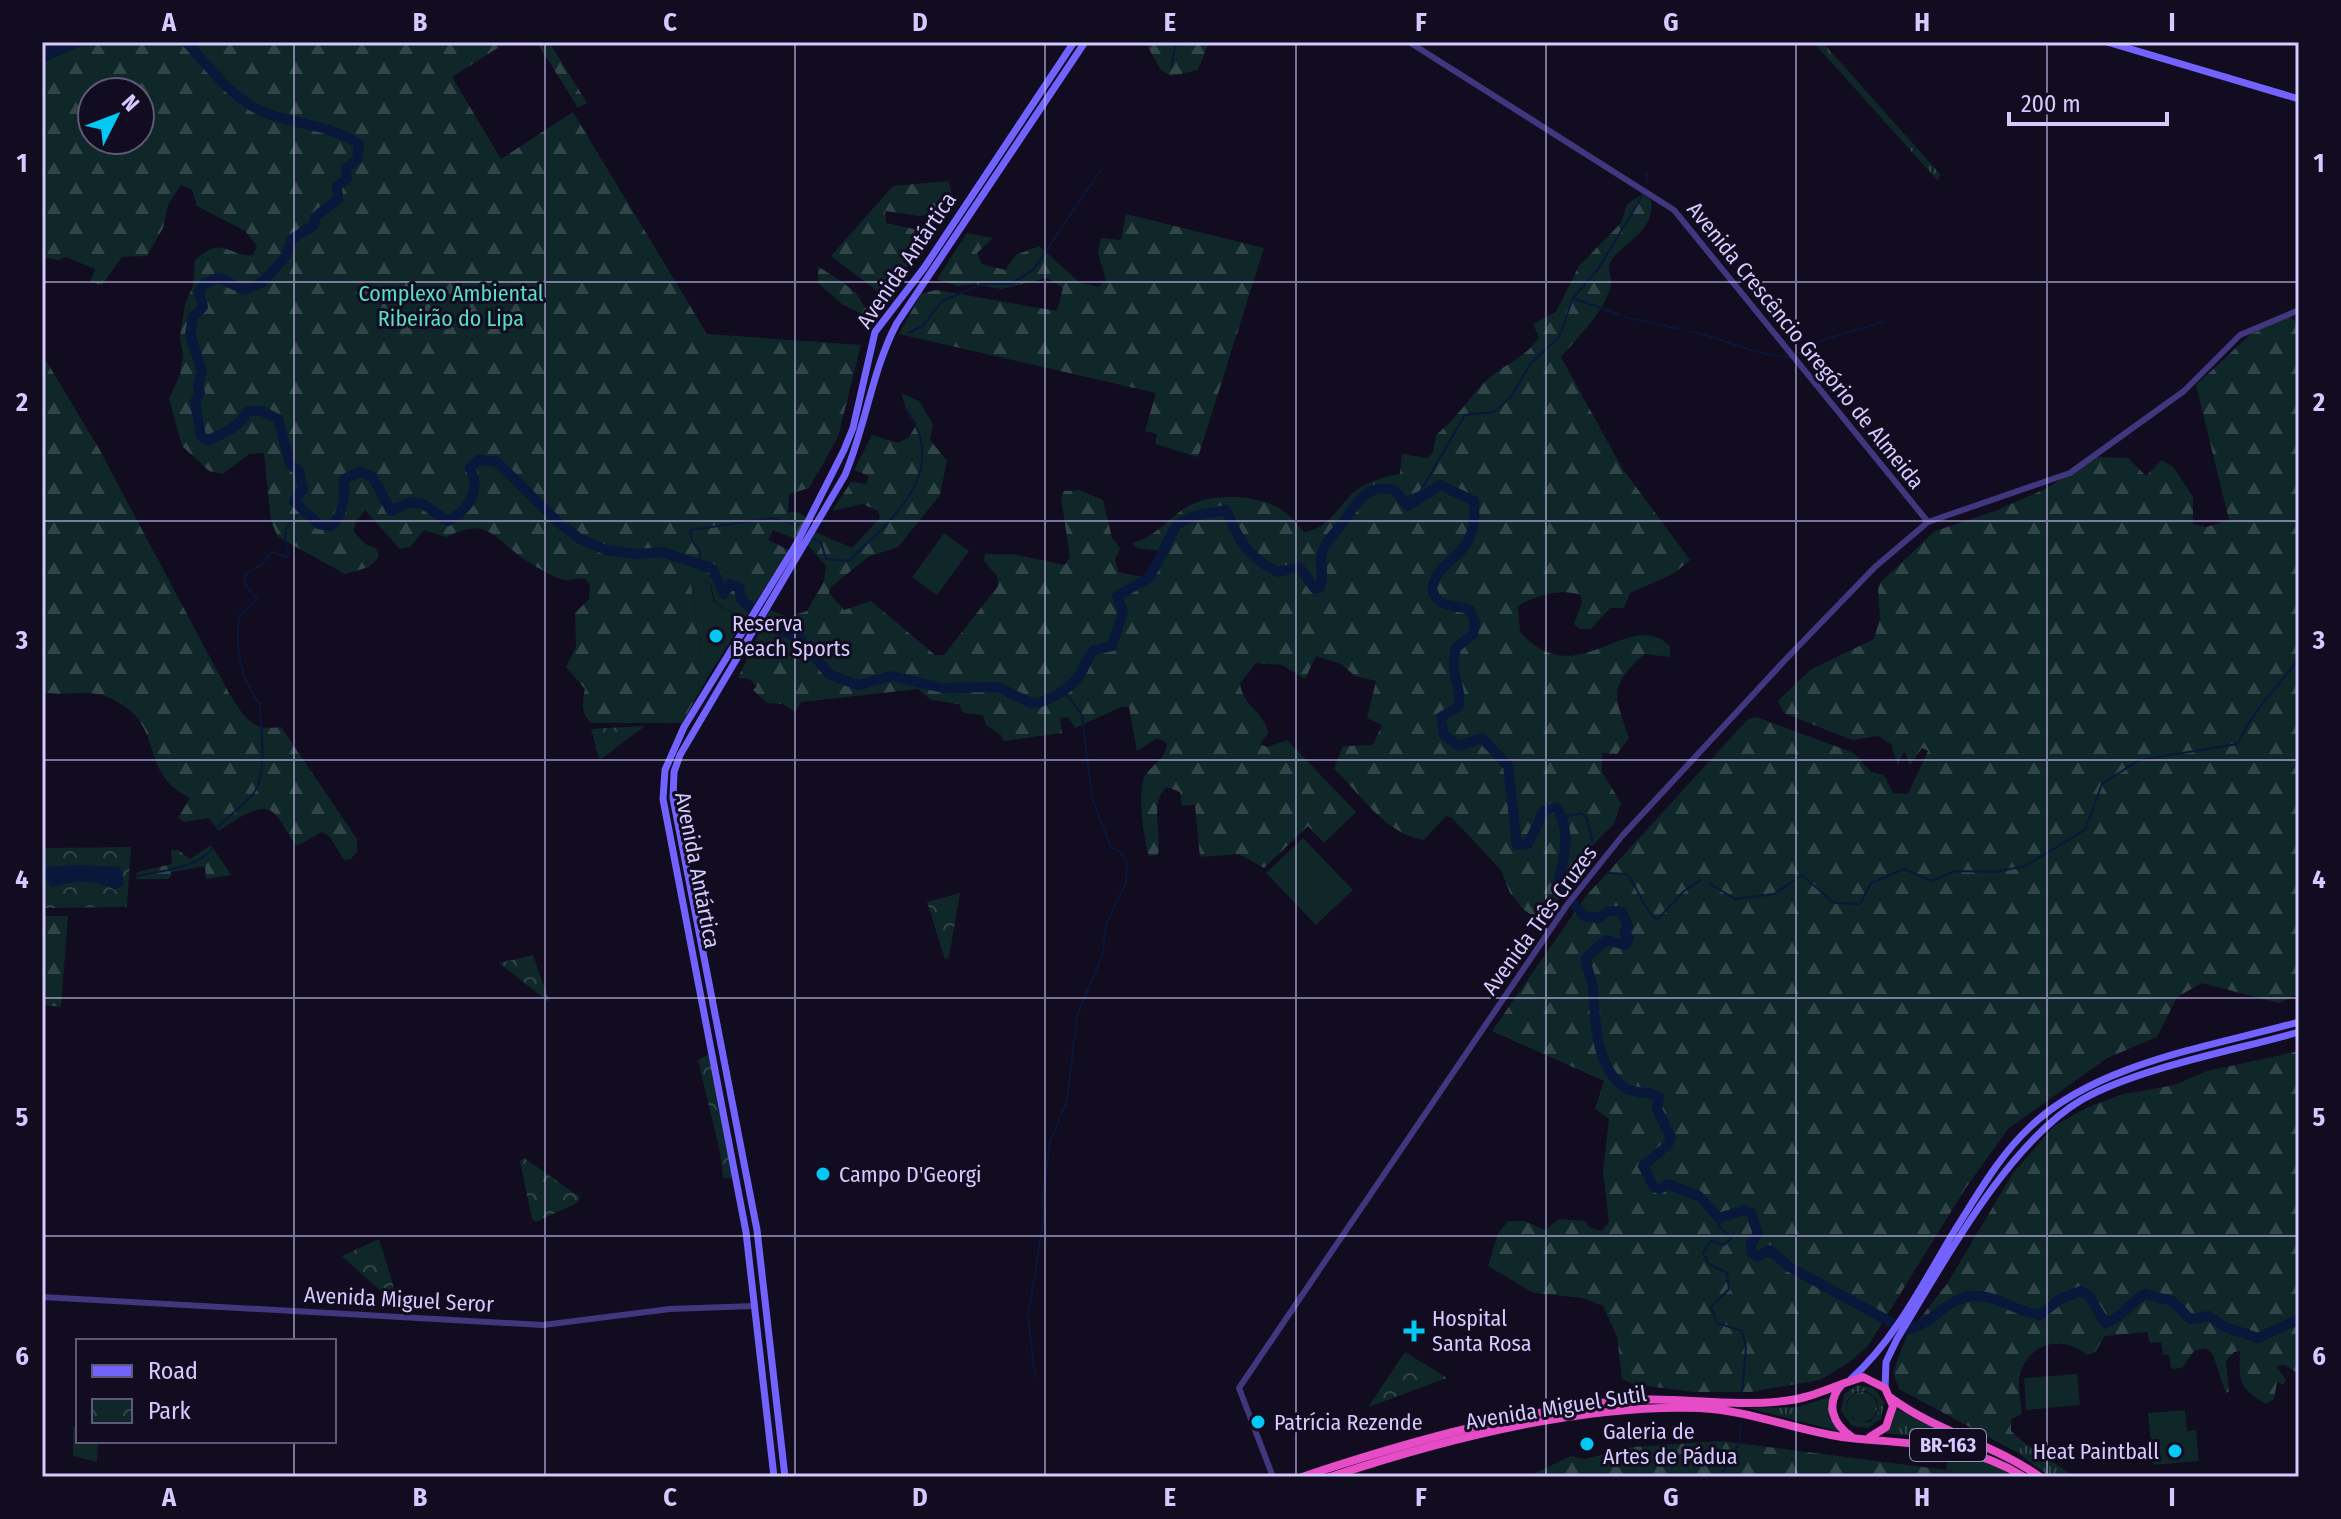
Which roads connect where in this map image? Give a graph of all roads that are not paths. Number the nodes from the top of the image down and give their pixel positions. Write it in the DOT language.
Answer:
graph roads {
  1 [pos="1074,42"];
  2 [pos="1409,42"];
  3 [pos="2107,42"];
  4 [pos="1083,43"];
  5 [pos="2299,99"];
  6 [pos="2299,310"];
  7 [pos="880,323"];
  8 [pos="890,336"];
  9 [pos="870,345"];
  10 [pos="881,357"];
  11 [pos="1928,522"];
  12 [pos="684,727"];
  13 [pos="695,731"];
  14 [pos="715,1005"];
  15 [pos="705,1007"];
  16 [pos="2299,1022"];
  17 [pos="2299,1032"];
  18 [pos="42,1297"];
  19 [pos="754,1306"];
  20 [pos="1907,1315"];
  21 [pos="1894,1337"];
  22 [pos="1847,1381"];
  23 [pos="1885,1388"];
  24 [pos="1891,1398"];
  25 [pos="1853,1438"];
  26 [pos="1865,1438"];
  27 [pos="774,1477"];
  28 [pos="785,1477"];
  29 [pos="1273,1477"];
  30 [pos="1302,1477"];
  31 [pos="1330,1477"];
  32 [pos="2024,1477"];
  33 [pos="2040,1477"];
  1 -- 7 [label="main road, Avenida Antártica"];
  2 -- 11 [label="street, Avenida Crescêncio Gregório de Almeida"];
  3 -- 5 [label="main road"];
  4 -- 8 [label="main road, Avenida Antártica"];
  6 -- 11 [label="street"];
  7 -- 8 [label="main road"];
  7 -- 9 [label="main road, Avenida Antártica"];
  8 -- 10 [label="main road, Avenida Antártica"];
  9 -- 10 [label="main road"];
  9 -- 12 [label="main road, Avenida Antártica"];
  10 -- 13 [label="main road, Avenida Antártica"];
  11 -- 29 [label="street, Avenida Três Cruzes"];
  12 -- 13 [label="main road"];
  12 -- 15 [label="main road, Avenida Antártica"];
  13 -- 14 [label="main road, Avenida Antártica"];
  14 -- 15 [label="main road"];
  14 -- 28 [label="main road, Avenida Antártica"];
  15 -- 19 [label="main road, Avenida Antártica"];
  16 -- 20 [label="main road"];
  17 -- 20 [label="main road"];
  18 -- 19 [label="street, Avenida Miguel Seror"];
  19 -- 27 [label="main road, Avenida Antártica"];
  20 -- 21 [label="main road"];
  21 -- 22 [label="main road"];
  21 -- 23 [label="main road"];
  22 -- 23 [label="highway"];
  22 -- 25 [label="highway"];
  22 -- 30 [label="highway, Avenida Miguel Sutil"];
  23 -- 24 [label="highway, BR-163"];
  24 -- 26 [label="highway"];
  24 -- 33 [label="highway, BR-163"];
  25 -- 26 [label="highway, Avenida Miguel Sutil / BR-163"];
  25 -- 31 [label="highway, Avenida Miguel Sutil / BR-163"];
  26 -- 32 [label="highway, Avenida Miguel Sutil / BR-163"];
}
